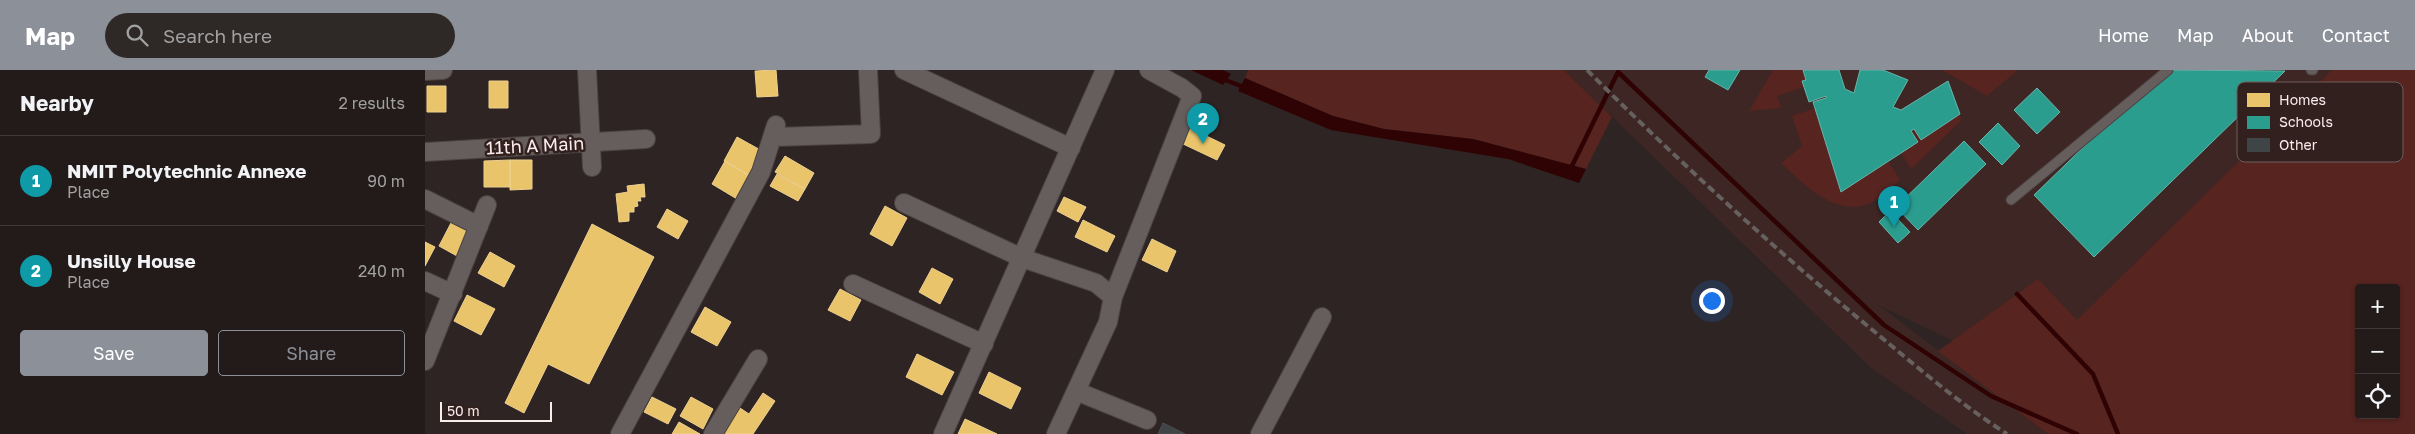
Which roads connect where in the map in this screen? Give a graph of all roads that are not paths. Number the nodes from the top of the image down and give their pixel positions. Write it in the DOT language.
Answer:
graph roads {
  1 [pos="443,70"];
  2 [pos="587,70"];
  3 [pos="869,70"];
  4 [pos="904,70"];
  5 [pos="1105,70"];
  6 [pos="1149,70"];
  7 [pos="2168,70"];
  8 [pos="425,71"];
  9 [pos="646,139"];
  10 [pos="591,142"];
  11 [pos="1071,148"];
  12 [pos="425,152"];
  13 [pos="593,167"];
  14 [pos="425,199"];
  15 [pos="2011,200"];
  16 [pos="904,203"];
  17 [pos="487,205"];
  18 [pos="479,226"];
  19 [pos="1022,258"];
  20 [pos="425,281"];
  21 [pos="853,284"];
  22 [pos="453,294"];
  23 [pos="1113,297"];
  24 [pos="1322,317"];
  25 [pos="984,344"];
  26 [pos="757,359"];
  27 [pos="425,361"];
  28 [pos="1076,391"];
  29 [pos="1147,420"];
  30 [pos="620,434"];
  31 [pos="713,434"];
  32 [pos="943,434"];
  33 [pos="1056,434"];
  34 [pos="1260,434"];
  1 -- 8 [label="street"];
  2 -- 10 [label="street"];
  3 -- 30 [label="street"];
  4 -- 11 [label="street"];
  5 -- 11 [label="street"];
  6 -- 23 [label="street"];
  7 -- 15 [label="lane"];
  9 -- 10 [label="street, 11th A Main"];
  10 -- 12 [label="street, 11th A Main"];
  10 -- 13 [label="street"];
  11 -- 19 [label="street"];
  14 -- 18 [label="street"];
  16 -- 19 [label="street"];
  17 -- 18 [label="street"];
  18 -- 22 [label="street"];
  19 -- 23 [label="street"];
  19 -- 25 [label="street"];
  20 -- 22 [label="street"];
  21 -- 25 [label="street"];
  22 -- 27 [label="street"];
  23 -- 28 [label="street"];
  24 -- 34 [label="street"];
  25 -- 32 [label="street"];
  26 -- 31 [label="street"];
  28 -- 29 [label="street"];
  28 -- 33 [label="street"];
}
